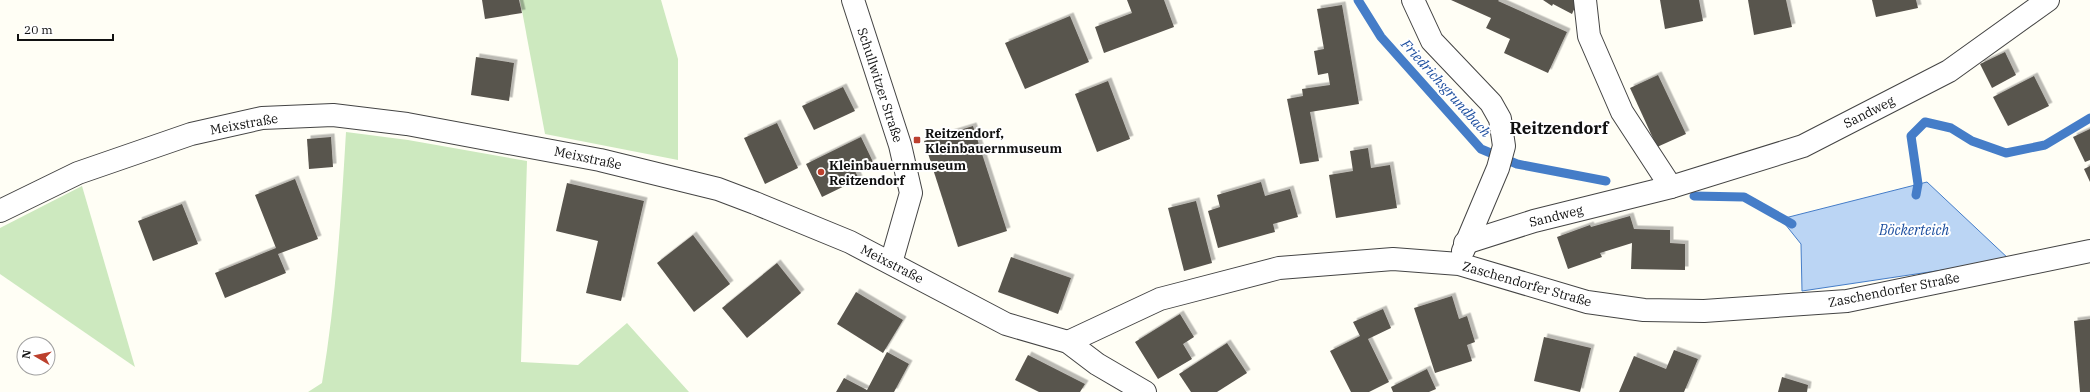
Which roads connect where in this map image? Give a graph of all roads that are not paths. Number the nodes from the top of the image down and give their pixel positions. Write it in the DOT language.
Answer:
graph roads {
  1 [pos="853,0"];
  2 [pos="1413,0"];
  3 [pos="1585,0"];
  4 [pos="2048,0"];
  5 [pos="1672,188"];
  6 [pos="0,211"];
  7 [pos="1465,243"];
  8 [pos="2090,251"];
  9 [pos="891,263"];
  10 [pos="1459,264"];
  11 [pos="1068,342"];
  12 [pos="1145,392"];
  1 -- 9 [label="street, Schullwitzer Straße"];
  2 -- 7 [label="street"];
  3 -- 5 [label="street"];
  4 -- 5 [label="street, Sandweg"];
  5 -- 7 [label="street, Sandweg"];
  6 -- 9 [label="street, Meixstraße"];
  7 -- 10 [label="street"];
  8 -- 10 [label="street, Zaschendorfer Straße"];
  9 -- 11 [label="street, Meixstraße"];
  10 -- 11 [label="street, Zaschendorfer Straße"];
  11 -- 12 [label="street, Meixstraße"];
}
